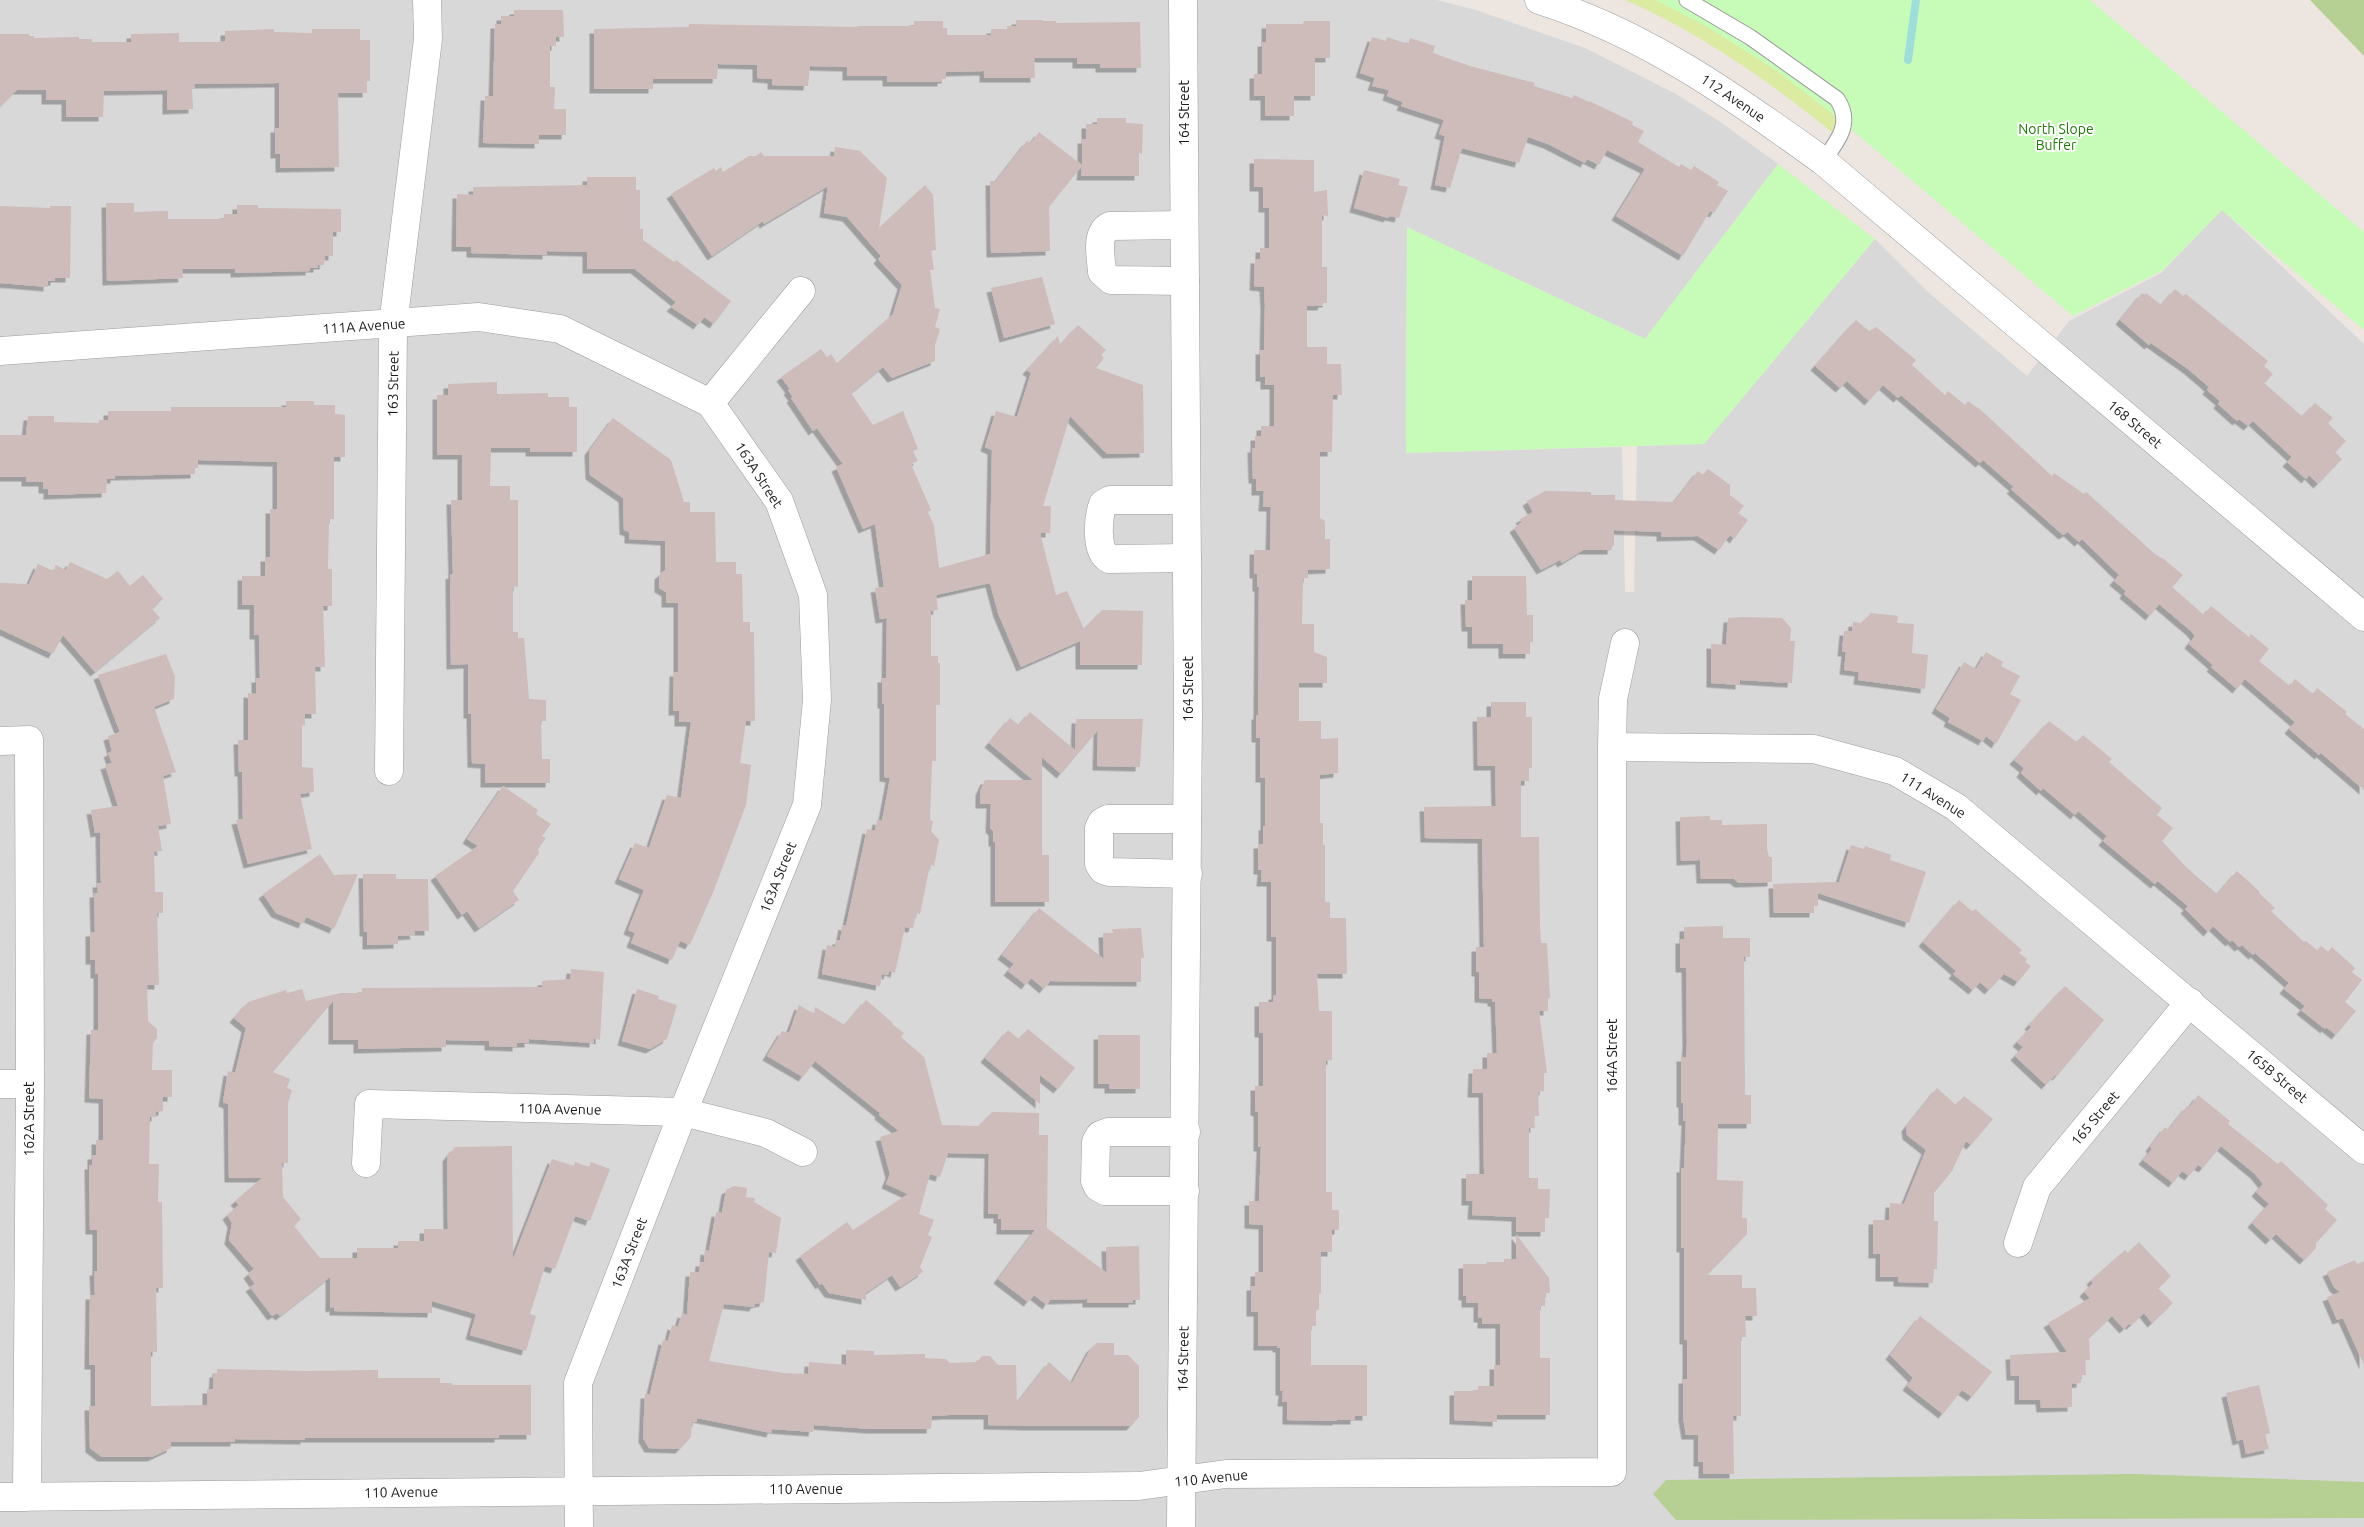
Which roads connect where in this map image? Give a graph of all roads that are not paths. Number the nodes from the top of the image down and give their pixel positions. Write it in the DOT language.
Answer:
graph roads {
  1 [pos="427,0"];
  2 [pos="1183,0"];
  3 [pos="1539,0"];
  4 [pos="1687,0"];
  5 [pos="1823,162"];
  6 [pos="1184,225"];
  7 [pos="1907,230"];
  8 [pos="1184,281"];
  9 [pos="801,291"];
  10 [pos="393,324"];
  11 [pos="0,351"];
  12 [pos="710,402"];
  13 [pos="1186,500"];
  14 [pos="1187,558"];
  15 [pos="2364,617"];
  16 [pos="1625,643"];
  17 [pos="0,741"];
  18 [pos="1612,747"];
  19 [pos="389,771"];
  20 [pos="1187,819"];
  21 [pos="1188,874"];
  22 [pos="2190,1002"];
  23 [pos="0,1084"];
  24 [pos="30,1084"];
  25 [pos="684,1112"];
  26 [pos="1186,1132"];
  27 [pos="2364,1150"];
  28 [pos="803,1152"];
  29 [pos="366,1163"];
  30 [pos="1185,1192"];
  31 [pos="2018,1244"];
  32 [pos="1612,1472"];
  33 [pos="1181,1481"];
  34 [pos="578,1490"];
  35 [pos="27,1497"];
  36 [pos="0,1498"];
  37 [pos="578,1527"];
  38 [pos="1181,1527"];
  1 -- 10 [label="street, 163 Street"];
  2 -- 6 [label="street, 164 Street"];
  3 -- 5 [label="street, 112 Avenue"];
  4 -- 5 [label="lane"];
  5 -- 7 [label="street, 112 Avenue"];
  6 -- 8 [label="street, 164 Street"];
  6 -- 8 [label="street"];
  7 -- 15 [label="street, 168 Street"];
  8 -- 13 [label="street, 164 Street"];
  9 -- 12 [label="street"];
  10 -- 11 [label="street, 111A Avenue"];
  10 -- 12 [label="street, 111A Avenue"];
  10 -- 19 [label="street, 163 Street"];
  12 -- 25 [label="street, 163A Street"];
  13 -- 14 [label="street, 164 Street"];
  13 -- 14 [label="street"];
  14 -- 20 [label="street, 164 Street"];
  16 -- 18 [label="street, 164A Street"];
  17 -- 24 [label="street, 162A Street"];
  18 -- 22 [label="street, 111 Avenue"];
  18 -- 32 [label="street, 164A Street"];
  20 -- 21 [label="street, 164 Street"];
  20 -- 21 [label="street"];
  21 -- 26 [label="street, 164 Street"];
  22 -- 27 [label="street, 165B Street"];
  22 -- 31 [label="street, 165 Street"];
  23 -- 24 [label="street"];
  24 -- 35 [label="street, 162A Street"];
  25 -- 28 [label="street, 110A Avenue"];
  25 -- 29 [label="street, 110A Avenue"];
  25 -- 34 [label="street, 163A Street"];
  26 -- 30 [label="street, 164 Street"];
  26 -- 30 [label="street"];
  30 -- 33 [label="street, 164 Street"];
  32 -- 33 [label="street, 110 Avenue"];
  33 -- 34 [label="street, 110 Avenue"];
  33 -- 38 [label="street, 164 Street"];
  34 -- 35 [label="street, 110 Avenue"];
  34 -- 37 [label="street"];
  35 -- 36 [label="street, 110 Avenue"];
}
